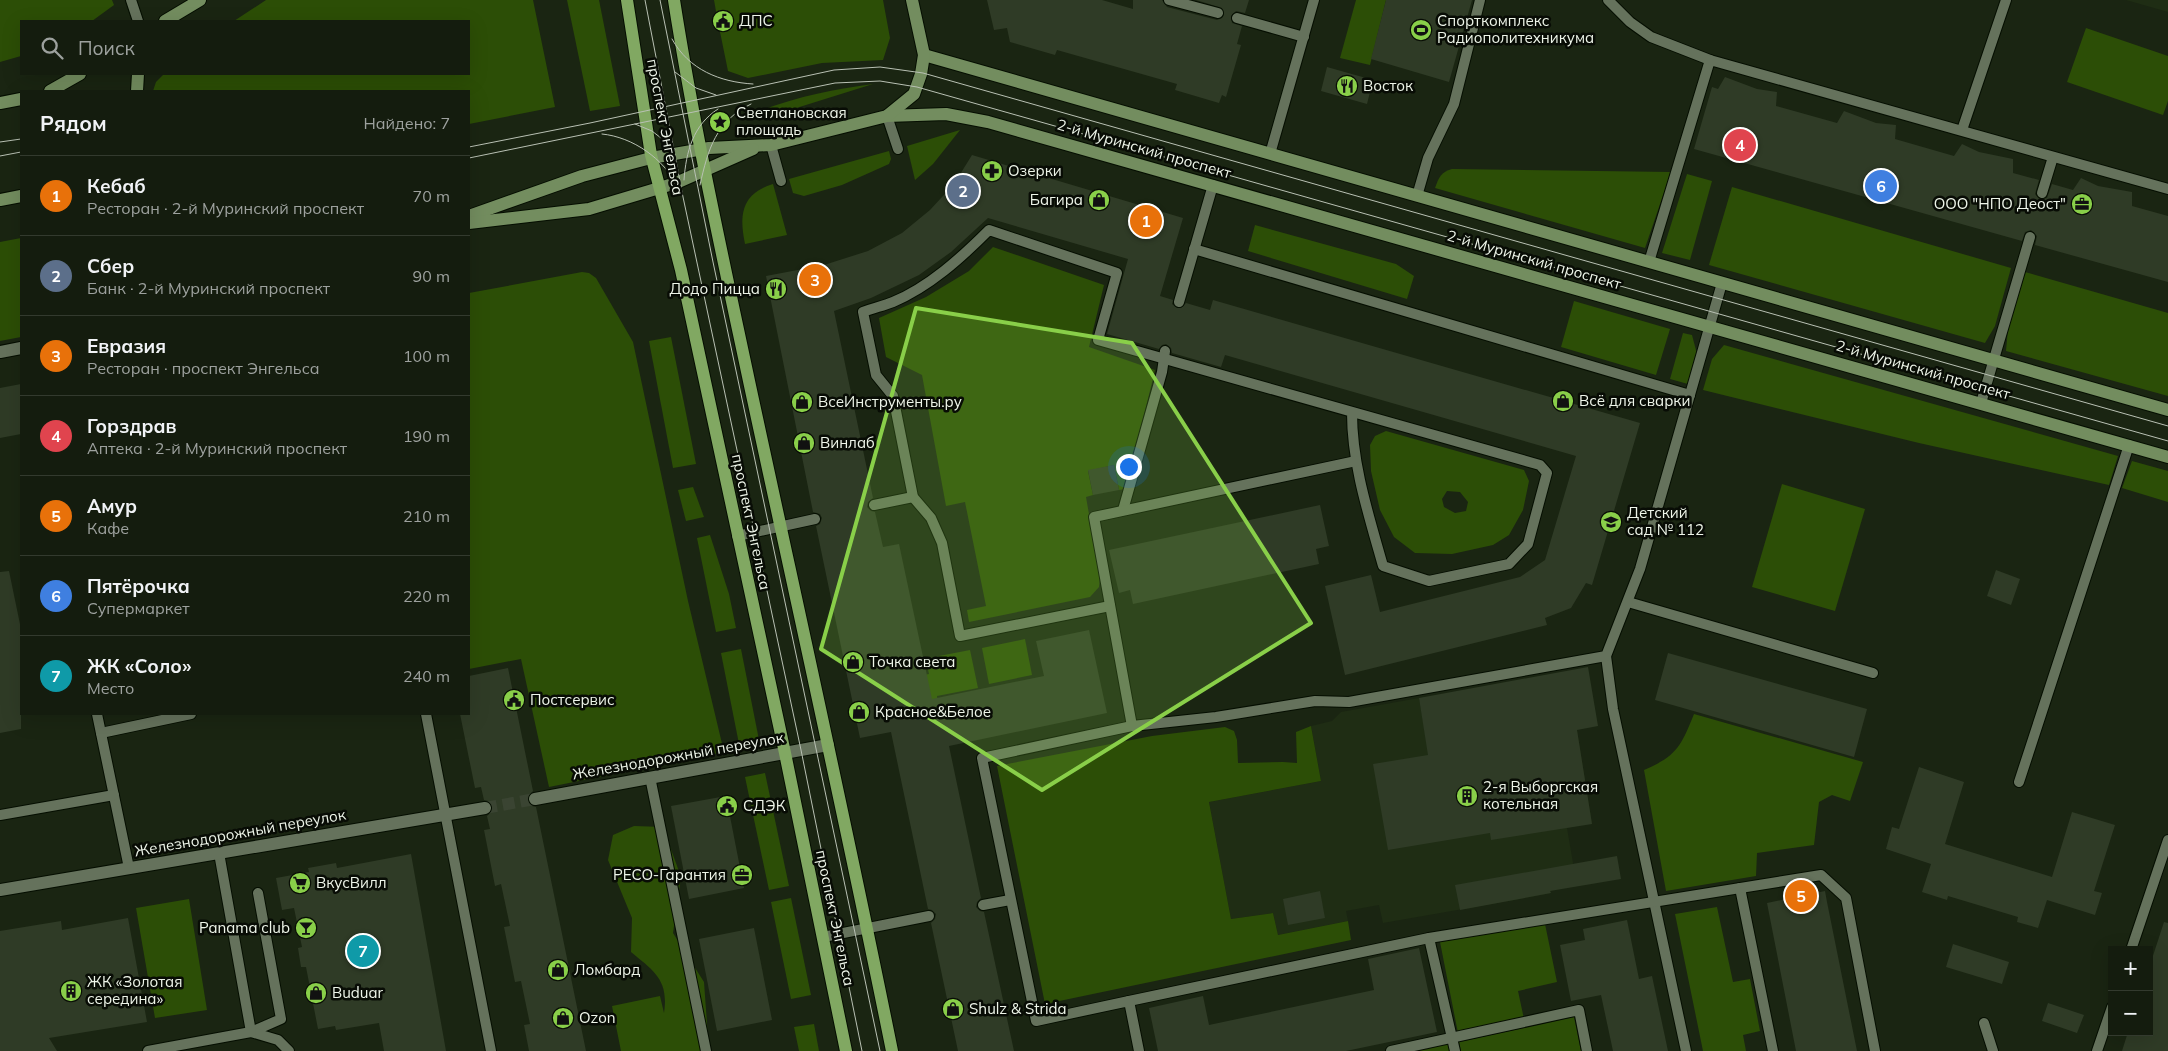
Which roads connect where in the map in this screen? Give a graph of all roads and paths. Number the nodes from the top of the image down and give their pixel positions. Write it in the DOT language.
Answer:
graph roads {
  1 [pos="131,0"];
  2 [pos="200,0"];
  3 [pos="626,0"];
  4 [pos="674,0"];
  5 [pos="912,0"];
  6 [pos="1169,0"];
  7 [pos="1314,0"];
  8 [pos="1480,0"];
  9 [pos="1608,0"];
  10 [pos="2006,0"];
  11 [pos="1187,2"];
  12 [pos="1218,13"];
  13 [pos="1237,18"];
  14 [pos="138,20"];
  15 [pos="167,20"];
  16 [pos="1304,37"];
  17 [pos="924,54"];
  18 [pos="1710,60"];
  19 [pos="78,75"];
  20 [pos="138,75"];
  21 [pos="52,90"];
  22 [pos="137,90"];
  23 [pos="20,99"];
  24 [pos="0,103"];
  25 [pos="887,116"];
  26 [pos="1962,130"];
  27 [pos="771,145"];
  28 [pos="757,147"];
  29 [pos="898,148"];
  30 [pos="701,149"];
  31 [pos="1270,154"];
  32 [pos="2053,157"];
  33 [pos="651,158"];
  34 [pos="706,170"];
  35 [pos="781,181"];
  36 [pos="1212,185"];
  37 [pos="659,189"];
  38 [pos="2168,189"];
  39 [pos="2042,193"];
  40 [pos="20,196"];
  41 [pos="1417,196"];
  42 [pos="0,200"];
  43 [pos="470,216"];
  44 [pos="470,223"];
  45 [pos="2030,237"];
  46 [pos="1194,249"];
  47 [pos="1649,262"];
  48 [pos="1722,283"];
  49 [pos="1179,302"];
  50 [pos="1710,326"];
  51 [pos="20,348"];
  52 [pos="0,352"];
  53 [pos="1165,356"];
  54 [pos="1994,360"];
  55 [pos="1690,395"];
  56 [pos="1981,404"];
  57 [pos="2168,410"];
  58 [pos="1352,413"];
  59 [pos="2129,446"];
  60 [pos="2168,456"];
  61 [pos="1356,461"];
  62 [pos="913,497"];
  63 [pos="874,505"];
  64 [pos="1123,510"];
  65 [pos="815,519"];
  66 [pos="780,526"];
  67 [pos="738,536"];
  68 [pos="1628,602"];
  69 [pos="1110,606"];
  70 [pos="1606,656"];
  71 [pos="1873,673"];
  72 [pos="97,715"];
  73 [pos="186,715"];
  74 [pos="426,715"];
  75 [pos="1132,726"];
  76 [pos="101,733"];
  77 [pos="828,745"];
  78 [pos="785,753"];
  79 [pos="650,777"];
  80 [pos="2019,782"];
  81 [pos="114,795"];
  82 [pos="535,799"];
  83 [pos="485,808"];
  84 [pos="0,815"];
  85 [pos="444,815"];
  86 [pos="2168,840"];
  87 [pos="219,853"];
  88 [pos="129,868"];
  89 [pos="1740,888"];
  90 [pos="0,890"];
  91 [pos="258,893"];
  92 [pos="1010,900"];
  93 [pos="1654,901"];
  94 [pos="983,906"];
  95 [pos="929,916"];
  96 [pos="868,928"];
  97 [pos="823,937"];
  98 [pos="1429,938"];
  99 [pos="2132,946"];
  100 [pos="1129,1001"];
  101 [pos="2108,1019"];
  102 [pos="1984,1023"];
  103 [pos="251,1032"];
  104 [pos="1452,1038"];
  105 [pos="148,1051"];
  106 [pos="289,1051"];
  107 [pos="491,1051"];
  108 [pos="706,1051"];
  109 [pos="846,1051"];
  110 [pos="892,1051"];
  111 [pos="1140,1051"];
  112 [pos="1392,1051"];
  113 [pos="1455,1051"];
  114 [pos="1587,1051"];
  115 [pos="1686,1051"];
  116 [pos="1773,1051"];
  117 [pos="1875,1051"];
  118 [pos="1993,1051"];
  119 [pos="2097,1051"];
  1 -- 14 [label="lane"];
  2 -- 15 [label="main road"];
  3 -- 33 [label="main road, проспект Энгельса"];
  4 -- 30 [label="main road, проспект Энгельса"];
  5 -- 17 [label="main road"];
  6 -- 11 [label="lane"];
  7 -- 16 [label="lane"];
  8 -- 41 [label="lane"];
  9 -- 18 [label="lane"];
  10 -- 26 [label="lane"];
  11 -- 12 [label="lane"];
  13 -- 16 [label="lane"];
  16 -- 31 [label="lane"];
  17 -- 25 [label="main road"];
  17 -- 31 [label="main road, 2-й Муринский проспект"];
  18 -- 26 [label="lane"];
  18 -- 47 [label="lane"];
  19 -- 21 [label="main road"];
  20 -- 22 [label="main road"];
  23 -- 24 [label="main road"];
  25 -- 27 [label="main road"];
  25 -- 29 [label="lane"];
  25 -- 36 [label="main road, 2-й Муринский проспект"];
  26 -- 32 [label="lane"];
  27 -- 28 [label="main road"];
  27 -- 35 [label="lane"];
  28 -- 30 [label="main road"];
  28 -- 34 [label="main road"];
  30 -- 33 [label="main road"];
  30 -- 34 [label="main road, проспект Энгельса"];
  31 -- 41 [label="main road, 2-й Муринский проспект"];
  32 -- 38 [label="lane"];
  32 -- 39 [label="lane"];
  33 -- 37 [label="main road, проспект Энгельса"];
  33 -- 43 [label="main road"];
  34 -- 37 [label="main road"];
  34 -- 66 [label="main road, проспект Энгельса"];
  36 -- 46 [label="lane"];
  36 -- 50 [label="main road, 2-й Муринский проспект"];
  37 -- 44 [label="main road"];
  37 -- 67 [label="main road, проспект Энгельса"];
  40 -- 42 [label="main road"];
  41 -- 47 [label="main road, 2-й Муринский проспект"];
  45 -- 54 [label="lane"];
  46 -- 49 [label="lane"];
  46 -- 55 [label="lane"];
  47 -- 48 [label="main road, 2-й Муринский проспект"];
  48 -- 50 [label="lane"];
  48 -- 54 [label="main road, 2-й Муринский проспект"];
  50 -- 55 [label="lane"];
  50 -- 56 [label="main road, 2-й Муринский проспект"];
  51 -- 52 [label="street"];
  53 -- 58 [label="lane"];
  53 -- 62 [label="lane"];
  53 -- 64 [label="lane"];
  54 -- 56 [label="lane"];
  54 -- 57 [label="main road, 2-й Муринский проспект"];
  55 -- 68 [label="lane"];
  56 -- 59 [label="main road, 2-й Муринский проспект"];
  58 -- 61 [label="lane"];
  58 -- 61 [label="lane"];
  59 -- 60 [label="main road, 2-й Муринский проспект"];
  59 -- 80 [label="lane"];
  61 -- 64 [label="lane"];
  62 -- 63 [label="lane"];
  62 -- 69 [label="lane"];
  64 -- 69 [label="lane"];
  65 -- 66 [label="lane"];
  66 -- 67 [label="lane"];
  66 -- 77 [label="main road, проспект Энгельса"];
  67 -- 78 [label="main road, проспект Энгельса"];
  68 -- 70 [label="lane"];
  68 -- 71 [label="lane"];
  69 -- 75 [label="lane"];
  70 -- 75 [label="lane"];
  70 -- 93 [label="lane"];
  72 -- 76 [label="lane"];
  73 -- 76 [label="lane"];
  74 -- 85 [label="lane"];
  75 -- 92 [label="lane"];
  76 -- 81 [label="lane"];
  77 -- 78 [label="street, Железнодорожный переулок"];
  77 -- 96 [label="main road, проспект Энгельса"];
  78 -- 79 [label="street, Железнодорожный переулок"];
  78 -- 97 [label="main road, проспект Энгельса"];
  79 -- 82 [label="street, Железнодорожный переулок"];
  79 -- 108 [label="lane"];
  81 -- 84 [label="lane"];
  81 -- 88 [label="lane"];
  83 -- 85 [label="street, Железнодорожный переулок"];
  85 -- 87 [label="street, Железнодорожный переулок"];
  85 -- 107 [label="lane"];
  86 -- 99 [label="lane"];
  87 -- 88 [label="street, Железнодорожный переулок"];
  87 -- 103 [label="lane"];
  88 -- 90 [label="street, Железнодорожный переулок"];
  89 -- 93 [label="lane"];
  89 -- 116 [label="lane"];
  89 -- 117 [label="lane"];
  91 -- 103 [label="lane"];
  92 -- 94 [label="lane"];
  92 -- 100 [label="lane"];
  93 -- 98 [label="lane"];
  93 -- 115 [label="lane"];
  95 -- 96 [label="lane"];
  96 -- 97 [label="lane"];
  96 -- 110 [label="main road, проспект Энгельса"];
  97 -- 109 [label="main road, проспект Энгельса"];
  98 -- 100 [label="lane"];
  98 -- 104 [label="lane"];
  100 -- 111 [label="lane"];
  101 -- 119 [label="lane"];
  102 -- 118 [label="lane"];
  103 -- 105 [label="lane"];
  103 -- 106 [label="lane"];
  104 -- 112 [label="lane"];
  104 -- 113 [label="lane"];
  104 -- 114 [label="lane"];
}
